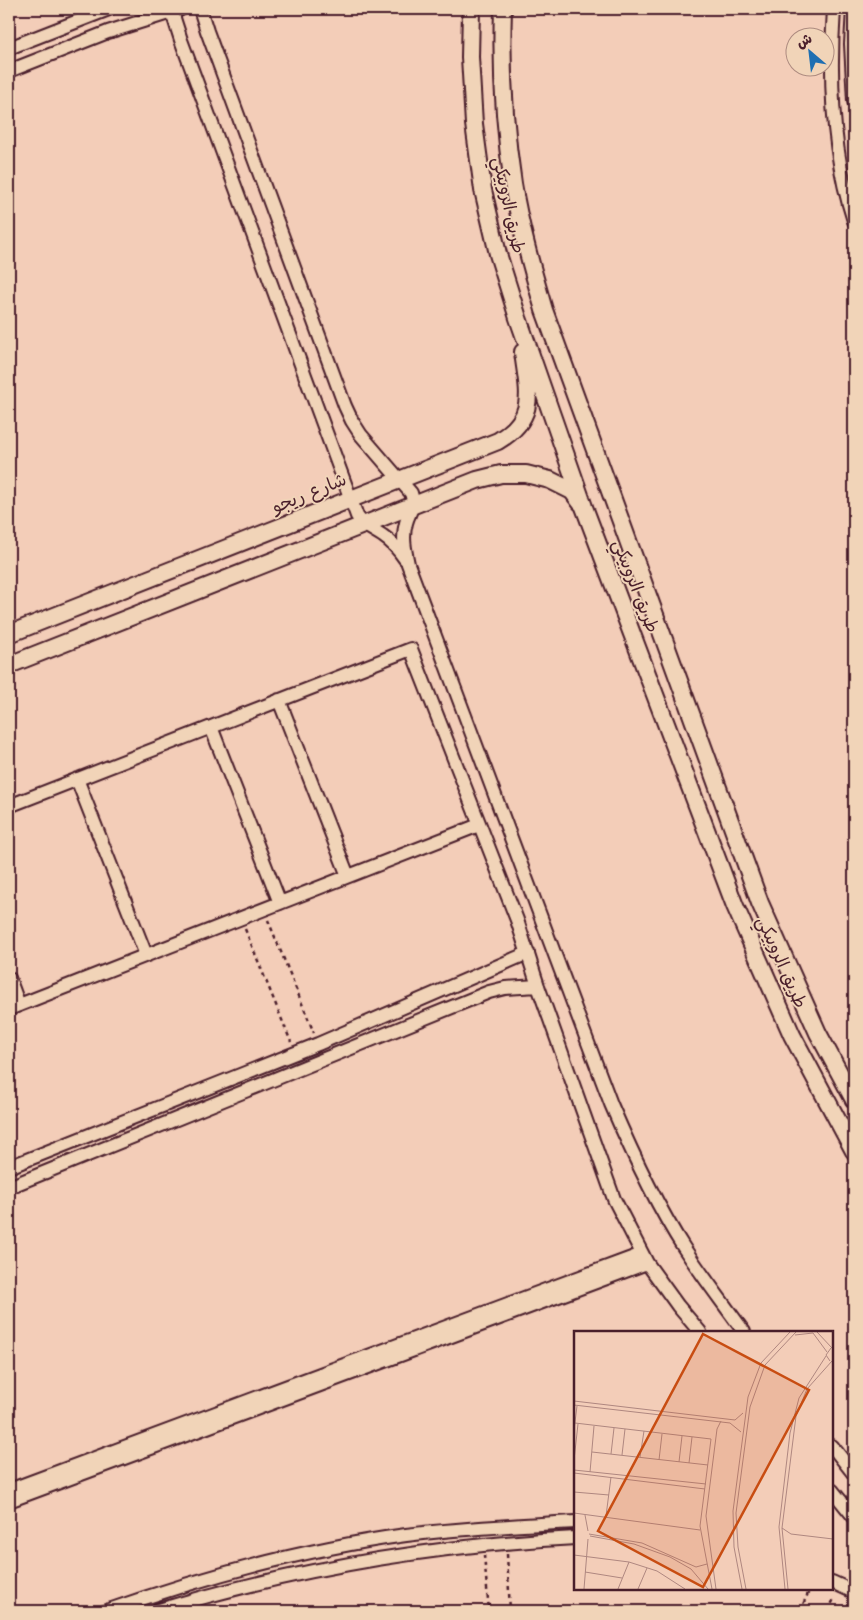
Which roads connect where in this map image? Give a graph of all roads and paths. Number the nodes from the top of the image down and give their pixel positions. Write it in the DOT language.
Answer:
graph roads {
  1 [pos="200,9"];
  2 [pos="471,9"];
  3 [pos="503,9"];
  4 [pos="834,9"];
  5 [pos="853,9"];
  6 [pos="105,10"];
  7 [pos="175,10"];
  8 [pos="108,32"];
  9 [pos="9,48"];
  10 [pos="9,71"];
  11 [pos="854,101"];
  12 [pos="854,221"];
  13 [pos="518,318"];
  14 [pos="400,479"];
  15 [pos="350,498"];
  16 [pos="414,505"];
  17 [pos="584,507"];
  18 [pos="364,525"];
  19 [pos="408,564"];
  20 [pos="9,634"];
  21 [pos="9,665"];
  22 [pos="279,700"];
  23 [pos="211,727"];
  24 [pos="77,779"];
  25 [pos="9,806"];
  26 [pos="480,824"];
  27 [pos="348,876"];
  28 [pos="280,903"];
  29 [pos="264,909"];
  30 [pos="240,918"];
  31 [pos="528,954"];
  32 [pos="146,955"];
  33 [pos="9,978"];
  34 [pos="538,986"];
  35 [pos="14,1007"];
  36 [pos="318,1044"];
  37 [pos="296,1053"];
  38 [pos="216,1084"];
  39 [pos="224,1100"];
  40 [pos="854,1100"];
  41 [pos="854,1150"];
  42 [pos="9,1167"];
  43 [pos="9,1187"];
  44 [pos="645,1258"];
  45 [pos="699,1331"];
  46 [pos="743,1331"];
  47 [pos="448,1332"];
  48 [pos="833,1447"];
  49 [pos="854,1474"];
  50 [pos="9,1490"];
  51 [pos="833,1491"];
  52 [pos="9,1501"];
  53 [pos="854,1517"];
  54 [pos="574,1522"];
  55 [pos="574,1538"];
  56 [pos="506,1543"];
  57 [pos="483,1545"];
  58 [pos="836,1584"];
  59 [pos="810,1590"];
  60 [pos="854,1592"];
  61 [pos="106,1611"];
  62 [pos="156,1611"];
  63 [pos="489,1611"];
  64 [pos="510,1611"];
  65 [pos="800,1611"];
  66 [pos="828,1611"];
  1 -- 14 [label="street"];
  2 -- 13 [label="main road, طريق الروبيكي"];
  3 -- 40 [label="main road, طريق الروبيكي"];
  4 -- 12 [label="street"];
  5 -- 11 [label="street"];
  6 -- 8 [label="street"];
  6 -- 9 [label="street"];
  7 -- 8 [label="street"];
  7 -- 15 [label="street"];
  8 -- 10 [label="street"];
  13 -- 14 [label="main road, شارع ريجو"];
  13 -- 17 [label="main road, طريق الروبيكي"];
  14 -- 15 [label="main road, شارع ريجو"];
  14 -- 16 [label="street"];
  15 -- 18 [label="street"];
  15 -- 20 [label="main road, شارع ريجو"];
  16 -- 17 [label="main road"];
  16 -- 18 [label="main road"];
  16 -- 19 [label="street"];
  17 -- 41 [label="main road, طريق الروبيكي"];
  18 -- 19 [label="street"];
  18 -- 21 [label="main road"];
  19 -- 46 [label="street"];
  22 -- 23 [label="street"];
  22 -- 26 [label="street"];
  22 -- 27 [label="street"];
  23 -- 24 [label="street"];
  23 -- 28 [label="street"];
  24 -- 25 [label="street"];
  24 -- 32 [label="street"];
  26 -- 27 [label="street"];
  26 -- 31 [label="street"];
  27 -- 28 [label="street"];
  28 -- 29 [label="street"];
  29 -- 30 [label="street"];
  29 -- 36 [label="path"];
  30 -- 32 [label="street"];
  30 -- 37 [label="path"];
  31 -- 34 [label="street"];
  31 -- 36 [label="street"];
  32 -- 35 [label="street"];
  33 -- 35 [label="street"];
  34 -- 39 [label="street"];
  34 -- 44 [label="street"];
  36 -- 37 [label="street"];
  37 -- 38 [label="street"];
  38 -- 39 [label="street"];
  38 -- 42 [label="street"];
  39 -- 43 [label="street"];
  44 -- 45 [label="street"];
  44 -- 47 [label="street"];
  47 -- 50 [label="street"];
  47 -- 52 [label="street"];
  48 -- 49 [label="street"];
  51 -- 53 [label="street"];
  54 -- 61 [label="street"];
  55 -- 56 [label="street"];
  56 -- 57 [label="street"];
  56 -- 64 [label="path"];
  57 -- 62 [label="street"];
  57 -- 63 [label="path"];
  58 -- 60 [label="street"];
  58 -- 66 [label="path"];
  59 -- 65 [label="path"];
}
